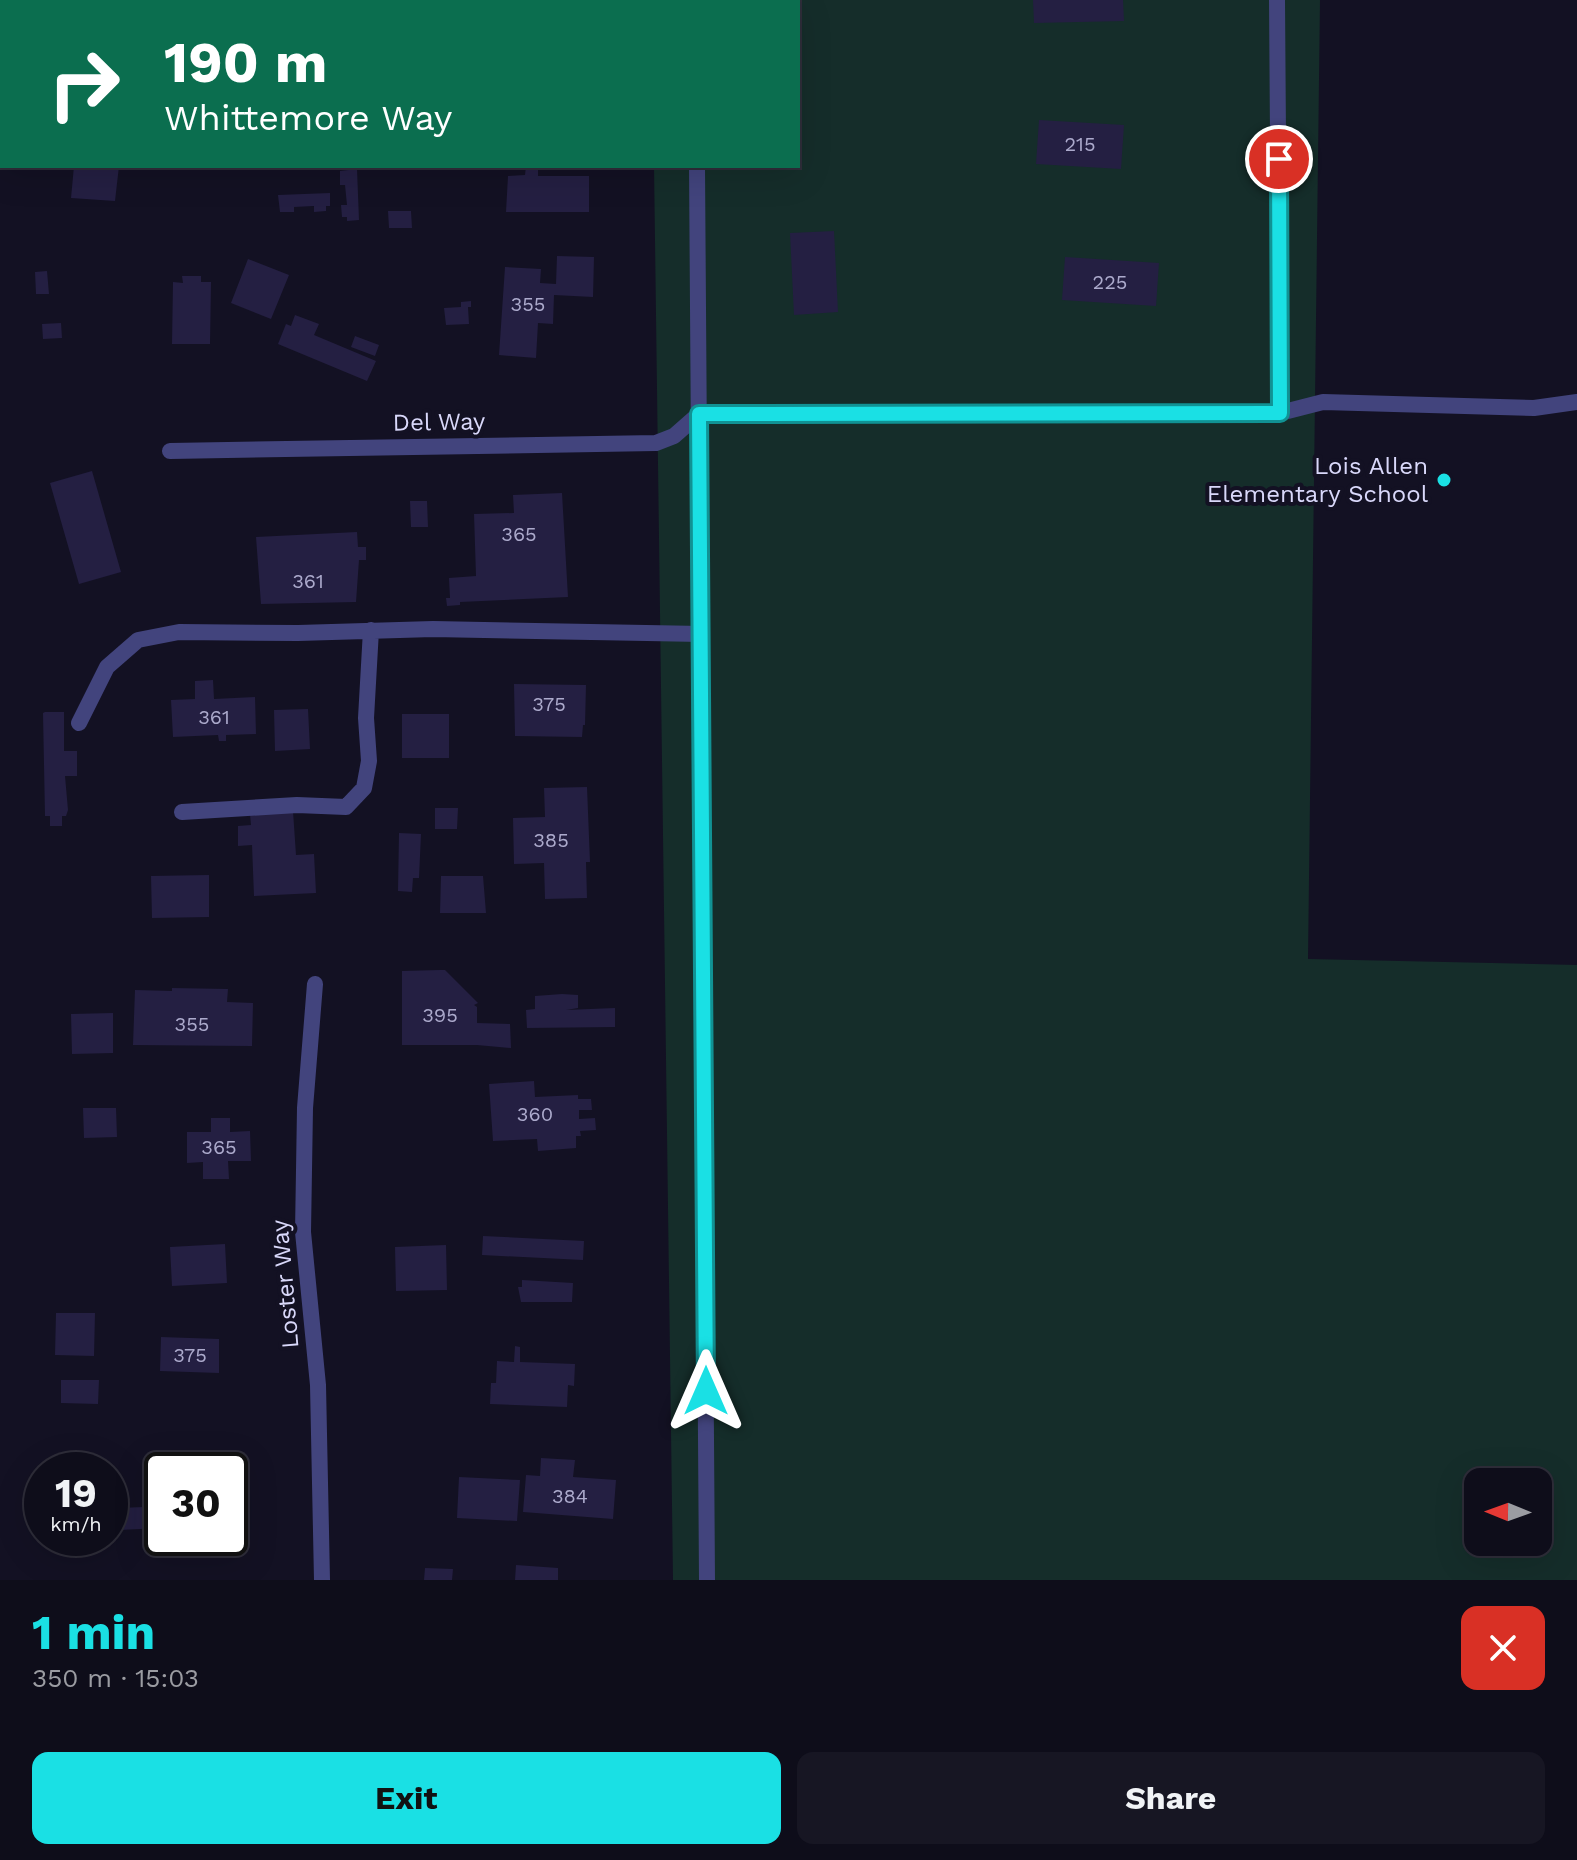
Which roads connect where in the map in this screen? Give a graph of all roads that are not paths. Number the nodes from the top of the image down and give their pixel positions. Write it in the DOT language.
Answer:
graph roads {
  1 [pos="1277,0"];
  2 [pos="697,168"];
  3 [pos="1577,402"];
  4 [pos="1280,413"];
  5 [pos="699,414"];
  6 [pos="170,451"];
  7 [pos="371,630"];
  8 [pos="702,634"];
  9 [pos="79,723"];
  10 [pos="182,812"];
  11 [pos="315,984"];
  12 [pos="322,1580"];
  13 [pos="707,1580"];
  1 -- 4 [label="street"];
  2 -- 5 [label="street"];
  3 -- 4 [label="street"];
  4 -- 5 [label="street"];
  5 -- 6 [label="street, Del Way"];
  5 -- 8 [label="street"];
  7 -- 8 [label="street"];
  7 -- 9 [label="street"];
  7 -- 10 [label="street"];
  8 -- 13 [label="street"];
  11 -- 12 [label="street, Loster Way"];
}
